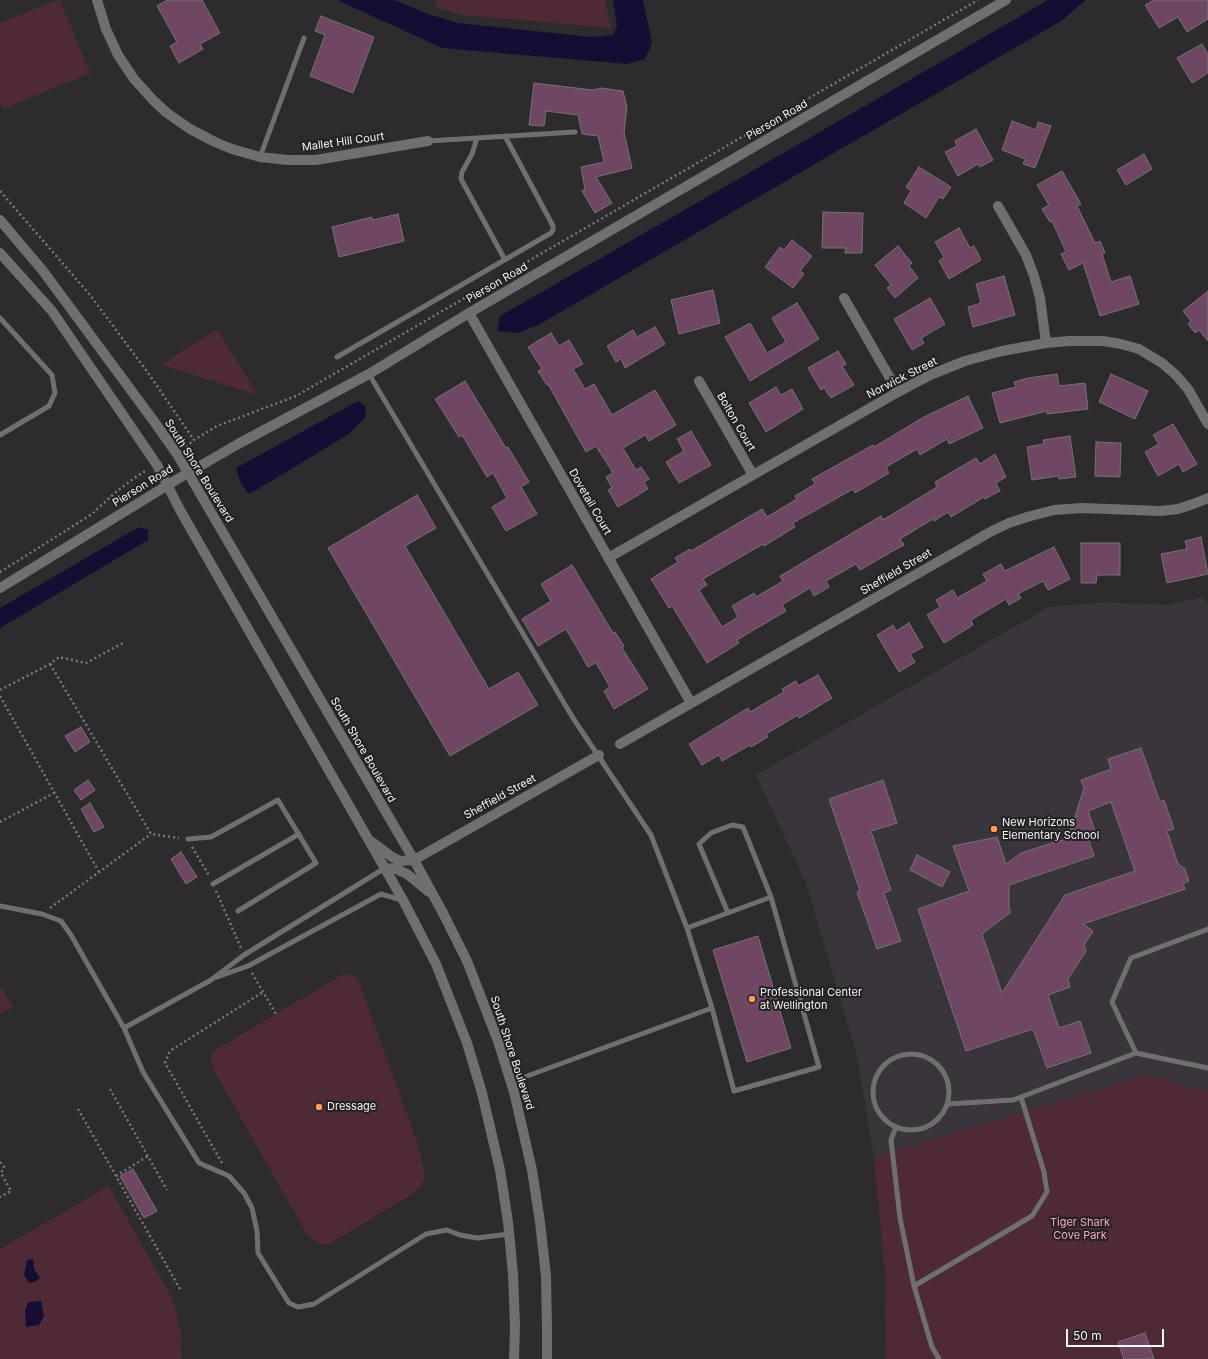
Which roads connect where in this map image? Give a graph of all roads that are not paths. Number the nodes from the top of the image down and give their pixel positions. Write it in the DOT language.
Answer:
graph roads {
  1 [pos="96,0"];
  2 [pos="1006,0"];
  3 [pos="304,38"];
  4 [pos="575,132"];
  5 [pos="505,136"];
  6 [pos="477,138"];
  7 [pos="428,142"];
  8 [pos="260,157"];
  9 [pos="998,206"];
  10 [pos="0,220"];
  11 [pos="0,253"];
  12 [pos="506,260"];
  13 [pos="844,298"];
  14 [pos="469,313"];
  15 [pos="0,318"];
  16 [pos="1046,343"];
  17 [pos="336,357"];
  18 [pos="369,374"];
  19 [pos="699,381"];
  20 [pos="898,392"];
  21 [pos="1208,424"];
  22 [pos="0,435"];
  23 [pos="187,473"];
  24 [pos="753,475"];
  25 [pos="167,485"];
  26 [pos="1208,498"];
  27 [pos="608,558"];
  28 [pos="0,588"];
  29 [pos="691,703"];
  30 [pos="620,744"];
  31 [pos="598,755"];
  32 [pos="299,834"];
  33 [pos="188,839"];
  34 [pos="368,840"];
  35 [pos="414,860"];
  36 [pos="384,868"];
  37 [pos="213,884"];
  38 [pos="434,896"];
  39 [pos="771,897"];
  40 [pos="403,900"];
  41 [pos="0,906"];
  42 [pos="238,911"];
  43 [pos="728,913"];
  44 [pos="687,928"];
  45 [pos="1208,929"];
  46 [pos="211,980"];
  47 [pos="712,1008"];
  48 [pos="124,1028"];
  49 [pos="1136,1053"];
  50 [pos="1208,1068"];
  51 [pos="511,1082"];
  52 [pos="1021,1097"];
  53 [pos="947,1104"];
  54 [pos="896,1127"];
  55 [pos="509,1234"];
  56 [pos="914,1286"];
  57 [pos="514,1359"];
  58 [pos="547,1359"];
  59 [pos="939,1359"];
  1 -- 8 [label="street, Mallet Hill Court"];
  2 -- 14 [label="street, Pierson Road"];
  3 -- 8 [label="lane"];
  4 -- 5 [label="lane"];
  5 -- 6 [label="lane"];
  5 -- 12 [label="lane"];
  6 -- 7 [label="lane"];
  6 -- 12 [label="lane"];
  7 -- 8 [label="street, Mallet Hill Court"];
  9 -- 16 [label="street"];
  10 -- 23 [label="street, South Shore Boulevard"];
  11 -- 25 [label="street"];
  12 -- 17 [label="lane"];
  13 -- 20 [label="street"];
  14 -- 18 [label="street, Pierson Road"];
  14 -- 27 [label="street, Dovetail Court"];
  15 -- 22 [label="lane"];
  16 -- 20 [label="street, Norwick Street"];
  16 -- 21 [label="street, Norwick Street"];
  18 -- 23 [label="street, Pierson Road"];
  18 -- 31 [label="lane"];
  19 -- 24 [label="street, Bolton Court"];
  20 -- 24 [label="street, Norwick Street"];
  23 -- 25 [label="street, Pierson Road"];
  23 -- 35 [label="street, South Shore Boulevard"];
  24 -- 27 [label="street, Norwick Street"];
  25 -- 28 [label="street, Pierson Road"];
  25 -- 34 [label="street"];
  26 -- 29 [label="street, Sheffield Street"];
  27 -- 29 [label="street, Dovetail Court"];
  29 -- 30 [label="street, Sheffield Street"];
  31 -- 35 [label="street, Sheffield Street"];
  31 -- 44 [label="lane"];
  32 -- 33 [label="lane"];
  32 -- 37 [label="lane"];
  32 -- 42 [label="lane"];
  34 -- 35 [label="street"];
  34 -- 36 [label="street"];
  35 -- 38 [label="street, South Shore Boulevard"];
  36 -- 38 [label="street"];
  36 -- 40 [label="street"];
  36 -- 46 [label="lane"];
  38 -- 51 [label="street, South Shore Boulevard"];
  39 -- 43 [label="lane"];
  39 -- 43 [label="lane"];
  39 -- 47 [label="lane"];
  40 -- 46 [label="lane"];
  40 -- 55 [label="street"];
  41 -- 48 [label="lane"];
  43 -- 44 [label="lane"];
  44 -- 47 [label="lane"];
  45 -- 49 [label="lane"];
  46 -- 48 [label="lane"];
  47 -- 51 [label="lane"];
  48 -- 55 [label="lane"];
  49 -- 50 [label="lane"];
  49 -- 52 [label="lane"];
  51 -- 58 [label="street, South Shore Boulevard"];
  52 -- 53 [label="lane"];
  52 -- 56 [label="lane"];
  53 -- 54 [label="lane"];
  53 -- 54 [label="lane"];
  54 -- 56 [label="lane"];
  55 -- 57 [label="street"];
  56 -- 59 [label="lane"];
}
